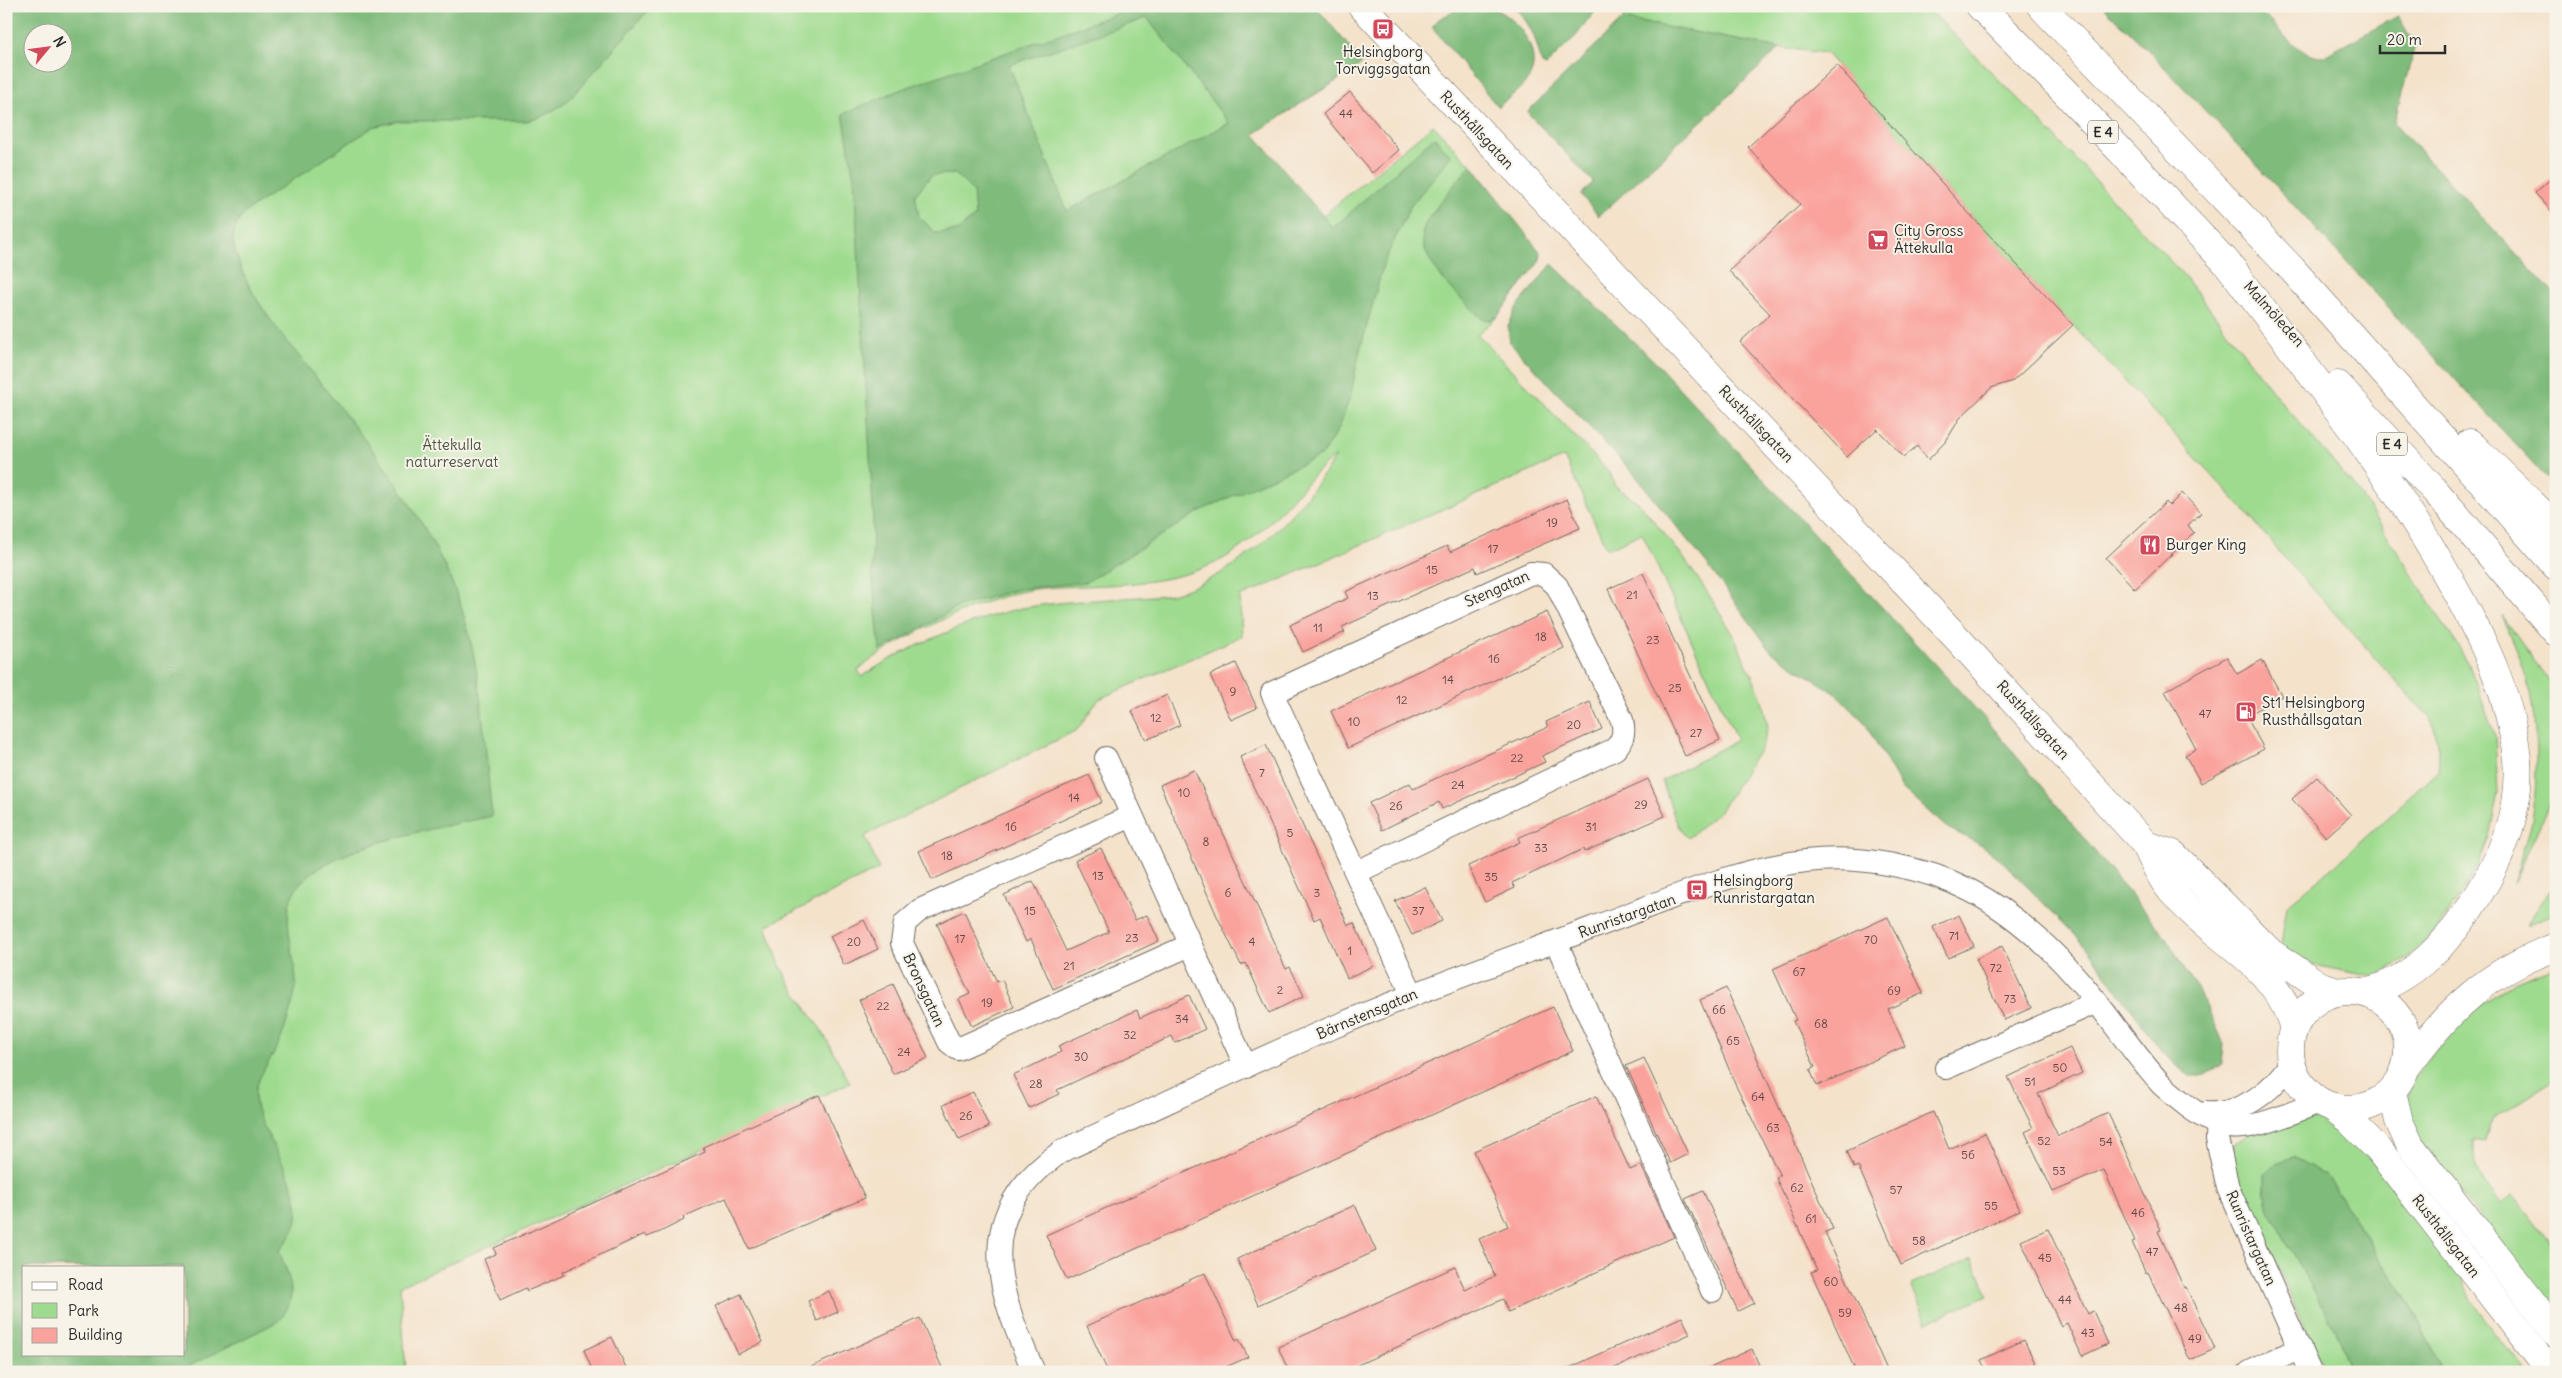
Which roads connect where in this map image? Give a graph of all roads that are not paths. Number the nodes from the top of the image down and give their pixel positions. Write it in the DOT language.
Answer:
graph roads {
  1 [pos="1362,6"];
  2 [pos="1980,6"];
  3 [pos="2041,6"];
  4 [pos="2224,259"];
  5 [pos="2292,269"];
  6 [pos="2556,527"];
  7 [pos="2556,566"];
  8 [pos="2556,632"];
  9 [pos="1106,758"];
  10 [pos="1132,816"];
  11 [pos="2146,845"];
  12 [pos="1357,872"];
  13 [pos="1556,942"];
  14 [pos="1190,945"];
  15 [pos="2556,947"];
  16 [pos="2338,991"];
  17 [pos="2364,992"];
  18 [pos="1412,994"];
  19 [pos="2097,1002"];
  20 [pos="2294,1028"];
  21 [pos="2291,1062"];
  22 [pos="2407,1066"];
  23 [pos="1246,1067"];
  24 [pos="1946,1068"];
  25 [pos="2392,1092"];
  26 [pos="2334,1106"];
  27 [pos="2212,1117"];
  28 [pos="1712,1291"];
  29 [pos="2556,1333"];
  30 [pos="2300,1348"];
  31 [pos="1034,1372"];
  32 [pos="2250,1372"];
  33 [pos="2310,1372"];
  34 [pos="2550,1372"];
  1 -- 11 [label="main road, Rusthållsgatan"];
  2 -- 4 [label="main road, Malmöleden / E 4"];
  3 -- 5 [label="main road"];
  4 -- 8 [label="main road, Malmöleden / E 4"];
  4 -- 17 [label="main road"];
  5 -- 6 [label="main road"];
  5 -- 7 [label="main road"];
  9 -- 10 [label="street"];
  10 -- 14 [label="street"];
  10 -- 14 [label="street, Bronsgatan"];
  11 -- 16 [label="main road, Rusthållsgatan"];
  11 -- 20 [label="main road, Rusthållsgatan"];
  12 -- 12 [label="street, Stengatan"];
  12 -- 18 [label="street, Stengatan"];
  13 -- 18 [label="street, Bärnstensgatan"];
  13 -- 19 [label="street, Runristargatan"];
  13 -- 28 [label="street"];
  14 -- 23 [label="street"];
  15 -- 22 [label="main road"];
  16 -- 17 [label="main road"];
  16 -- 20 [label="main road"];
  17 -- 22 [label="main road"];
  18 -- 23 [label="street, Bärnstensgatan"];
  19 -- 24 [label="street"];
  19 -- 27 [label="street, Runristargatan"];
  20 -- 21 [label="main road"];
  21 -- 26 [label="main road"];
  21 -- 27 [label="street"];
  22 -- 25 [label="main road"];
  23 -- 31 [label="street, Bärnstensgatan"];
  25 -- 26 [label="main road"];
  25 -- 29 [label="main road, Rusthållsgatan"];
  26 -- 27 [label="street, Runristargatan"];
  26 -- 34 [label="main road, Rusthållsgatan"];
  27 -- 30 [label="street, Runristargatan"];
  30 -- 32 [label="street"];
  30 -- 33 [label="street, Runristargatan"];
}
